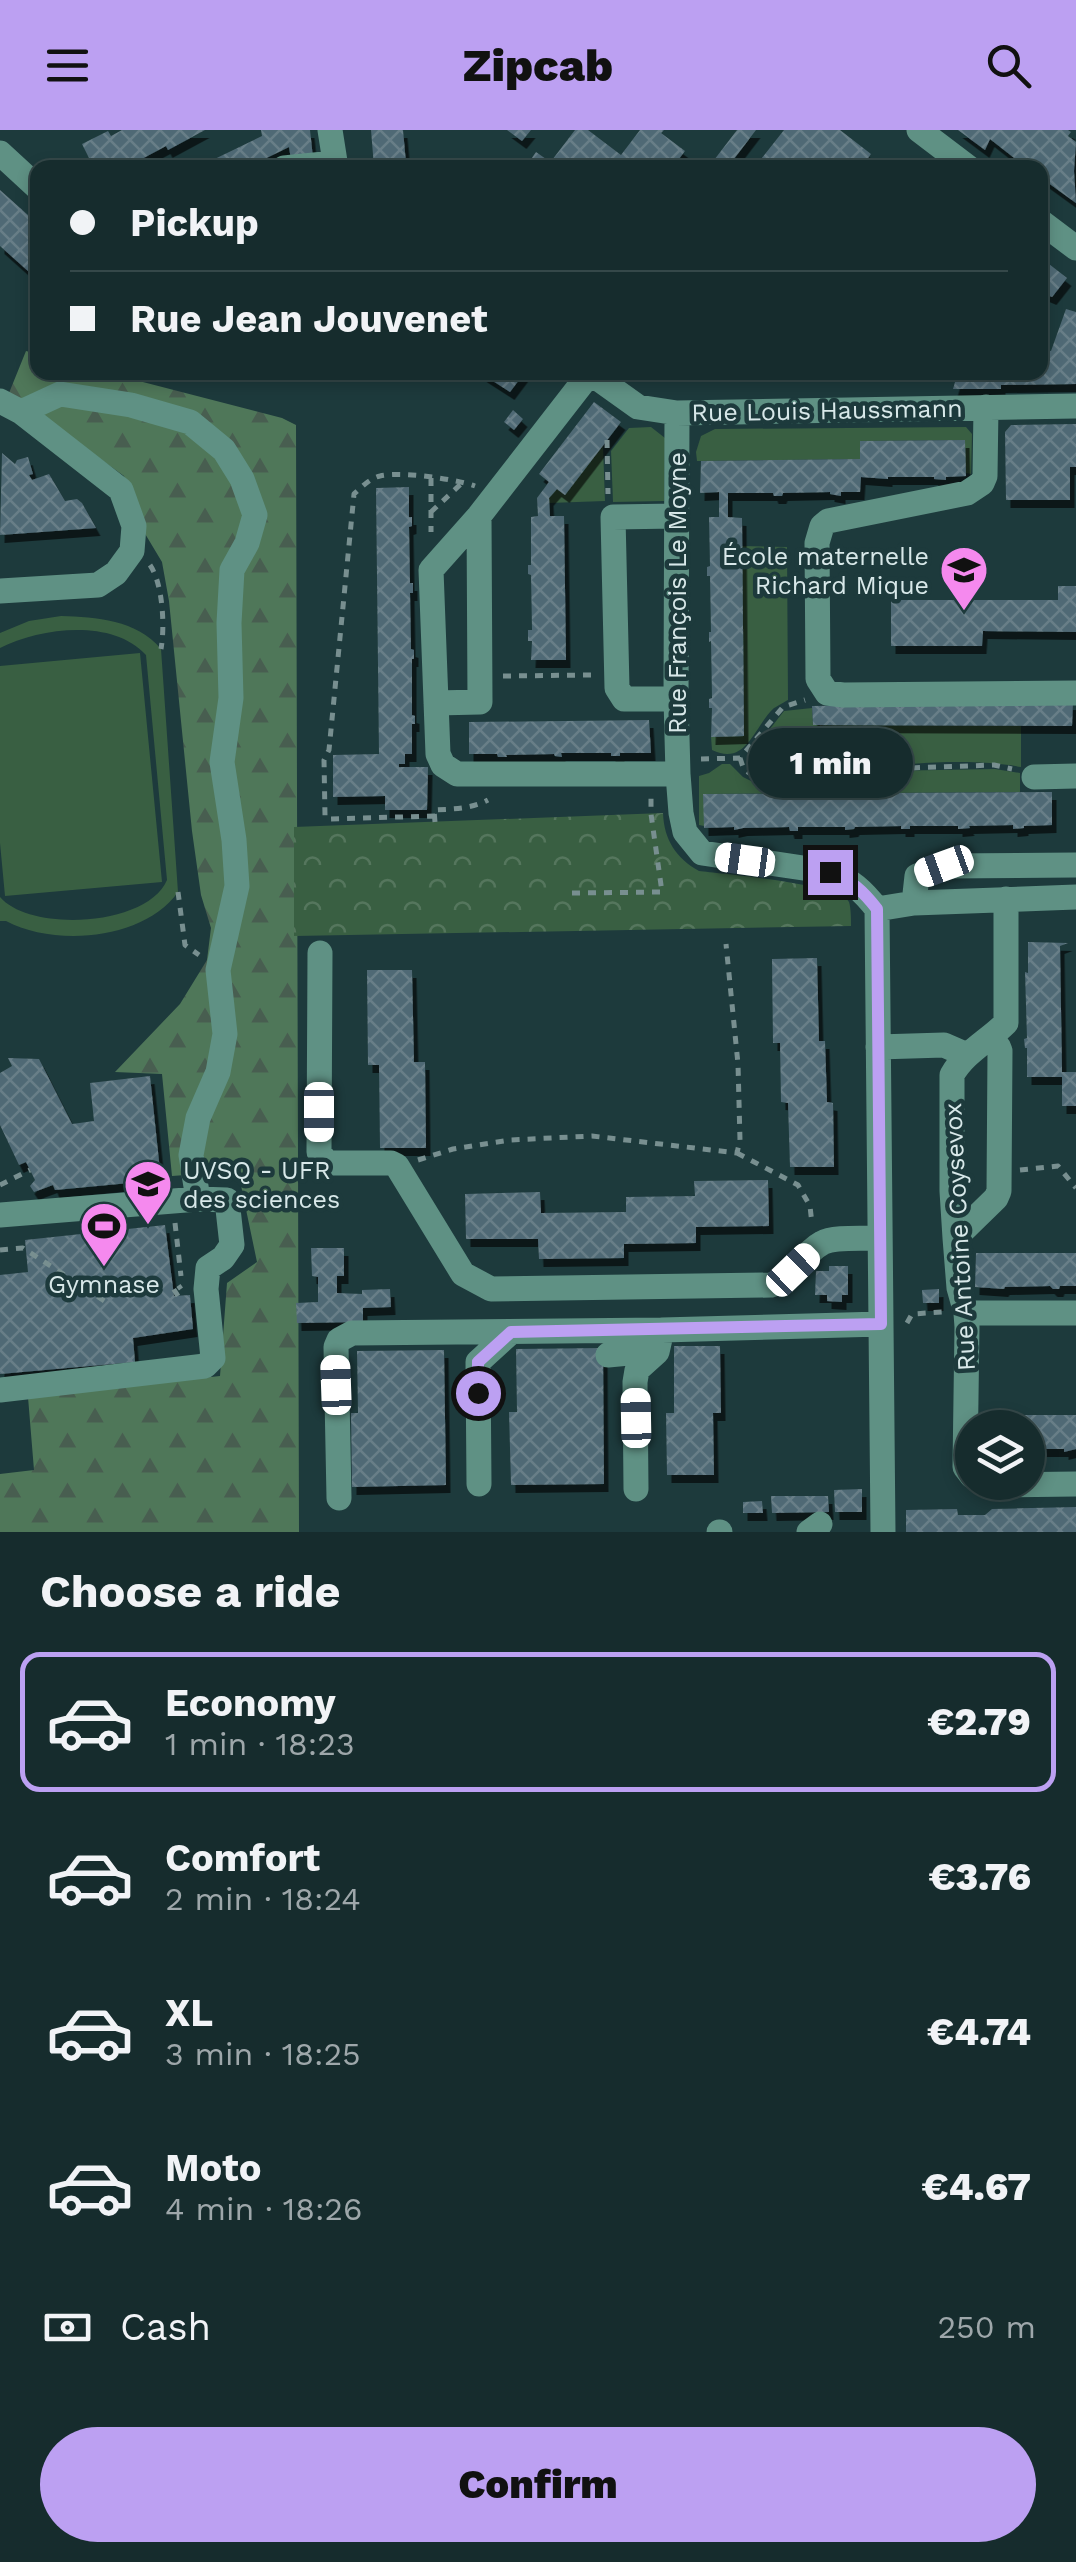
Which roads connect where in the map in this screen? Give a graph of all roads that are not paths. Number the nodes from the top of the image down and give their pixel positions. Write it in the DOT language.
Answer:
graph roads {
  1 [pos="330,130"];
  2 [pos="919,130"];
  3 [pos="0,153"];
  4 [pos="334,160"];
  5 [pos="958,160"];
  6 [pos="30,181"];
  7 [pos="1048,227"];
  8 [pos="1076,248"];
  9 [pos="584,380"];
  10 [pos="599,380"];
  11 [pos="10,406"];
  12 [pos="1076,406"];
  13 [pos="986,407"];
  14 [pos="678,413"];
  15 [pos="479,516"];
  16 [pos="676,516"];
  17 [pos="0,592"];
  18 [pos="1076,693"];
  19 [pos="676,698"];
  20 [pos="436,704"];
  21 [pos="1076,776"];
  22 [pos="1034,777"];
  23 [pos="683,783"];
  24 [pos="1076,865"];
  25 [pos="1006,898"];
  26 [pos="1076,898"];
  27 [pos="914,902"];
  28 [pos="877,909"];
  29 [pos="320,954"];
  30 [pos="878,1047"];
  31 [pos="978,1048"];
  32 [pos="198,1199"];
  33 [pos="0,1215"];
  34 [pos="880,1238"];
  35 [pos="955,1238"];
  36 [pos="956,1313"];
  37 [pos="1076,1313"];
  38 [pos="894,1324"];
  39 [pos="662,1330"];
  40 [pos="511,1332"];
  41 [pos="608,1355"];
  42 [pos="0,1390"];
  43 [pos="962,1410"];
  44 [pos="479,1484"];
  45 [pos="1076,1484"];
  46 [pos="1045,1485"];
  47 [pos="636,1488"];
  48 [pos="339,1498"];
  49 [pos="883,1532"];
  1 -- 4 [label="street"];
  2 -- 5 [label="street"];
  3 -- 6 [label="street"];
  7 -- 8 [label="street"];
  9 -- 15 [label="street"];
  10 -- 14 [label="street, Rue Louis Haussmann"];
  11 -- 17 [label="street"];
  11 -- 32 [label="street"];
  12 -- 13 [label="street, Rue Louis Haussmann"];
  13 -- 14 [label="street, Rue Louis Haussmann"];
  13 -- 18 [label="street"];
  14 -- 16 [label="street, Rue François Le Moyne"];
  15 -- 20 [label="street"];
  15 -- 20 [label="street"];
  16 -- 19 [label="street, Rue François Le Moyne"];
  16 -- 19 [label="street"];
  19 -- 23 [label="street, Rue François Le Moyne"];
  20 -- 23 [label="street"];
  21 -- 22 [label="street"];
  23 -- 28 [label="street"];
  24 -- 27 [label="street"];
  25 -- 26 [label="street"];
  25 -- 27 [label="street"];
  25 -- 31 [label="street, Rue Antoine Coysevox"];
  27 -- 28 [label="street"];
  28 -- 30 [label="street"];
  29 -- 34 [label="street"];
  30 -- 31 [label="street"];
  30 -- 34 [label="street"];
  31 -- 35 [label="street, Rue Antoine Coysevox"];
  31 -- 35 [label="street"];
  32 -- 33 [label="street"];
  32 -- 42 [label="street"];
  34 -- 38 [label="street"];
  35 -- 36 [label="street, Rue Antoine Coysevox"];
  36 -- 37 [label="street"];
  36 -- 43 [label="street, Rue Antoine Coysevox"];
  38 -- 39 [label="street"];
  38 -- 49 [label="street"];
  39 -- 40 [label="street"];
  39 -- 41 [label="street"];
  39 -- 47 [label="street"];
  40 -- 44 [label="street"];
  40 -- 48 [label="street"];
  45 -- 46 [label="street"];
}
